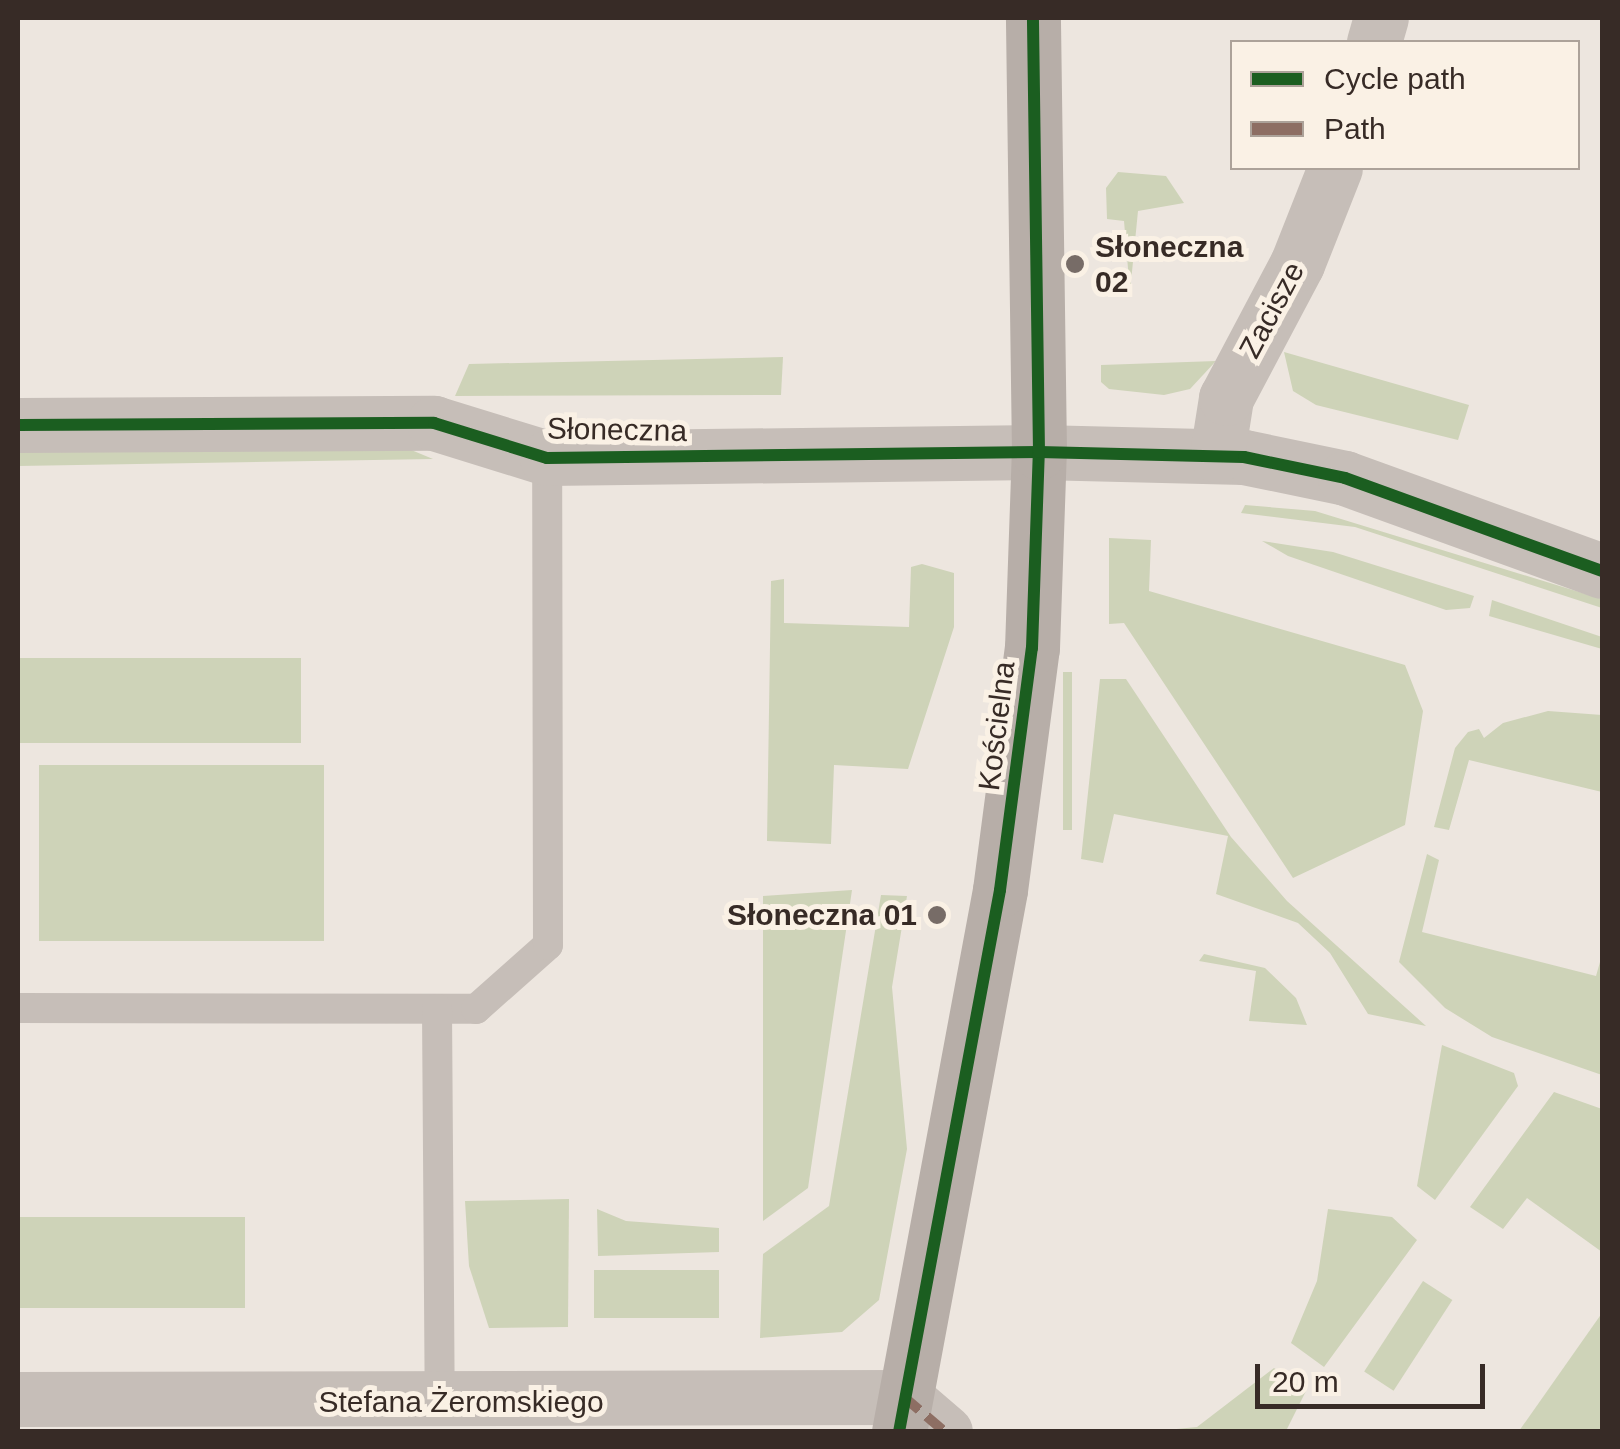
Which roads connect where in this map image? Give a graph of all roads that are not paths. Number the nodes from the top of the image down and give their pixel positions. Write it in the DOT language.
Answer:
graph roads {
  1 [pos="1033,18"];
  2 [pos="1335,170"];
  3 [pos="18,425"];
  4 [pos="1039,452"];
  5 [pos="1217,455"];
  6 [pos="547,458"];
  7 [pos="1602,571"];
  8 [pos="18,1008"];
  9 [pos="436,1010"];
  10 [pos="18,1400"];
  11 [pos="440,1402"];
  12 [pos="902,1414"];
  13 [pos="945,1432"];
  1 -- 4 [label="street, Kościelna"];
  2 -- 5 [label="street, Zacisze"];
  3 -- 6 [label="street, Słoneczna"];
  4 -- 5 [label="street, Słoneczna"];
  4 -- 6 [label="street, Słoneczna"];
  4 -- 12 [label="street, Kościelna"];
  5 -- 7 [label="street, Słoneczna"];
  6 -- 9 [label="lane"];
  8 -- 9 [label="lane"];
  9 -- 11 [label="lane"];
  10 -- 11 [label="street, Stefana Żeromskiego"];
  11 -- 12 [label="street, Stefana Żeromskiego"];
  12 -- 13 [label="street"];
}
